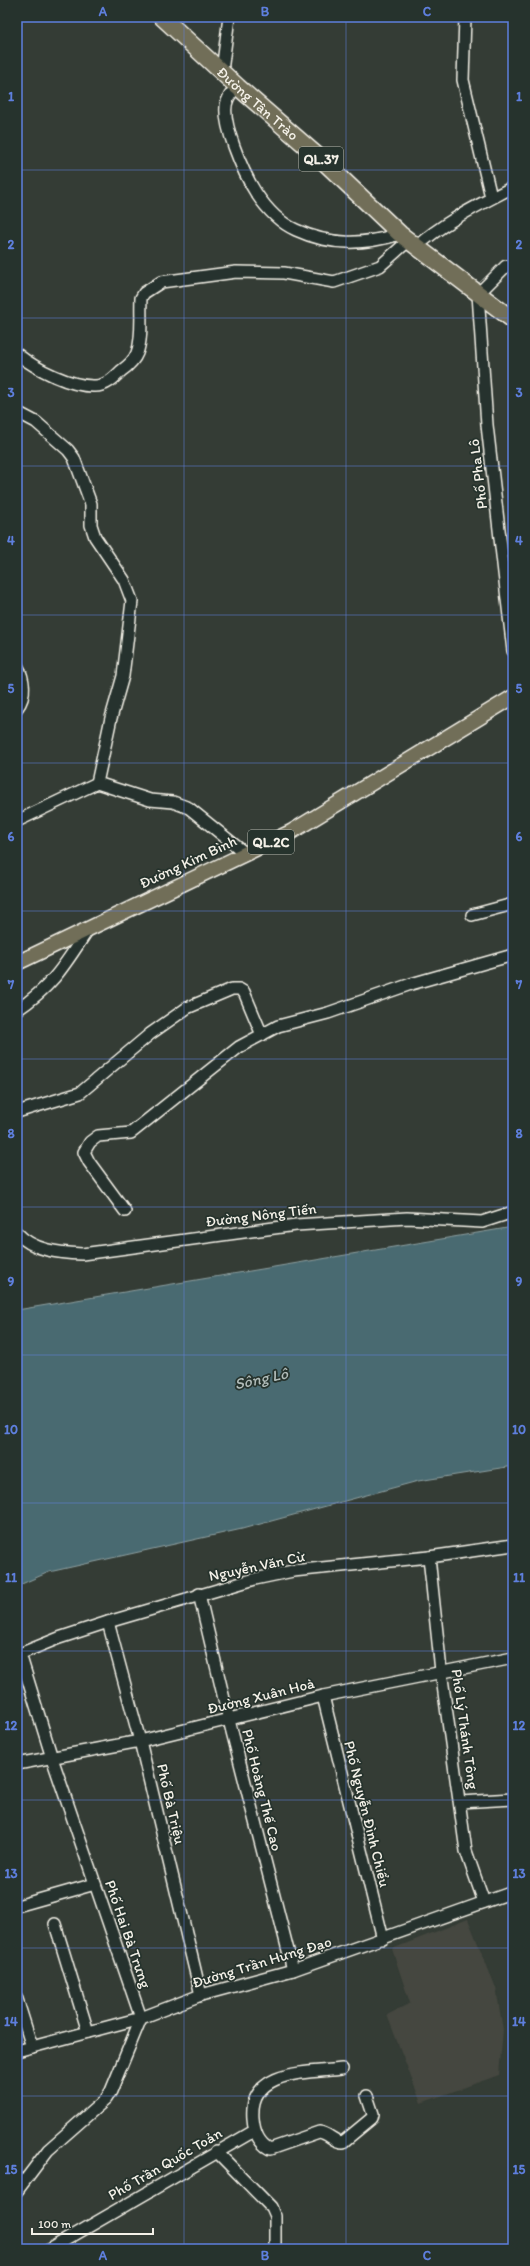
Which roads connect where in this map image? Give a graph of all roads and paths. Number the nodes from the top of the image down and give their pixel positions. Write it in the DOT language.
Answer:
graph roads {
  1 [pos="162,17"];
  2 [pos="229,17"];
  3 [pos="465,17"];
  4 [pos="222,71"];
  5 [pos="238,87"];
  6 [pos="513,188"];
  7 [pos="492,197"];
  8 [pos="408,241"];
  9 [pos="506,266"];
  10 [pos="480,295"];
  11 [pos="513,320"];
  12 [pos="513,331"];
  13 [pos="17,354"];
  14 [pos="17,412"];
  15 [pos="510,585"];
  16 [pos="513,651"];
  17 [pos="17,665"];
  18 [pos="513,697"];
  19 [pos="17,708"];
  20 [pos="97,783"];
  21 [pos="17,821"];
  22 [pos="246,854"];
  23 [pos="513,904"];
  24 [pos="472,915"];
  25 [pos="89,927"];
  26 [pos="65,939"];
  27 [pos="76,948"];
  28 [pos="513,955"];
  29 [pos="17,963"];
  30 [pos="17,1010"];
  31 [pos="262,1035"];
  32 [pos="17,1112"];
  33 [pos="125,1211"];
  34 [pos="513,1212"];
  35 [pos="17,1234"];
  36 [pos="513,1545"];
  37 [pos="430,1557"];
  38 [pos="199,1594"];
  39 [pos="108,1622"];
  40 [pos="19,1654"];
  41 [pos="513,1658"];
  42 [pos="441,1671"];
  43 [pos="323,1696"];
  44 [pos="229,1720"];
  45 [pos="140,1741"];
  46 [pos="52,1758"];
  47 [pos="17,1764"];
  48 [pos="513,1799"];
  49 [pos="460,1802"];
  50 [pos="95,1884"];
  51 [pos="513,1892"];
  52 [pos="484,1902"];
  53 [pos="17,1906"];
  54 [pos="55,1924"];
  55 [pos="383,1939"];
  56 [pos="293,1970"];
  57 [pos="201,1995"];
  58 [pos="17,1999"];
  59 [pos="141,2018"];
  60 [pos="88,2032"];
  61 [pos="32,2047"];
  62 [pos="17,2051"];
  63 [pos="342,2069"];
  64 [pos="367,2096"];
  65 [pos="254,2130"];
  66 [pos="216,2151"];
  67 [pos="18,2187"];
  68 [pos="50,2249"];
  69 [pos="274,2249"];
  1 -- 4 [label="highway, Đường Tân Trào / QL.37"];
  2 -- 4 [label="street"];
  3 -- 7 [label="street"];
  4 -- 5 [label="highway, Đường Tân Trào / QL.37"];
  5 -- 8 [label="highway, Đường Tân Trào / QL.37"];
  5 -- 8 [label="street"];
  6 -- 7 [label="street"];
  7 -- 8 [label="street"];
  8 -- 10 [label="highway, Đường Tân Trào / QL.37"];
  8 -- 13 [label="street"];
  9 -- 10 [label="street"];
  10 -- 11 [label="highway, Đường Tân Trào / QL.37"];
  10 -- 12 [label="highway, Đường Tân Trào / QL.37"];
  10 -- 15 [label="street, Phố Pha Lô"];
  14 -- 20 [label="street"];
  15 -- 16 [label="street, Phố Pha Lô"];
  17 -- 19 [label="street"];
  18 -- 22 [label="main road, Đường Kim Bình / QL.2C"];
  20 -- 21 [label="street"];
  20 -- 22 [label="street"];
  22 -- 25 [label="main road, Đường Kim Bình / QL.2C"];
  23 -- 24 [label="street"];
  25 -- 26 [label="main road, Đường Kim Bình / QL.2C"];
  25 -- 27 [label="street"];
  26 -- 27 [label="street"];
  26 -- 29 [label="main road, Đường Kim Bình / QL.2C"];
  27 -- 30 [label="street"];
  28 -- 31 [label="street"];
  31 -- 32 [label="street"];
  31 -- 33 [label="street"];
  34 -- 35 [label="street, Đường Nông Tiến"];
  36 -- 37 [label="street, Nguyễn Văn Cừ"];
  37 -- 38 [label="street, Nguyễn Văn Cừ"];
  37 -- 42 [label="street, Phố Lý Thánh Tông"];
  38 -- 39 [label="street, Nguyễn Văn Cừ"];
  38 -- 44 [label="street, Phố Hoàng Thế Cao"];
  39 -- 40 [label="street, Nguyễn Văn Cừ"];
  39 -- 45 [label="street, Phố Bà Triệu"];
  40 -- 46 [label="street, Phố Hai Bà Trưng"];
  41 -- 42 [label="street, Đường Xuân Hoà"];
  42 -- 43 [label="street, Đường Xuân Hoà"];
  42 -- 49 [label="street, Phố Lý Thánh Tông"];
  43 -- 44 [label="street, Đường Xuân Hoà"];
  43 -- 55 [label="street, Phố Nguyễn Đình Chiểu"];
  44 -- 45 [label="street, Đường Xuân Hoà"];
  44 -- 56 [label="street, Phố Hoàng Thế Cao"];
  45 -- 46 [label="street, Đường Xuân Hoà"];
  45 -- 57 [label="street, Phố Bà Triệu"];
  46 -- 47 [label="street, Đường Xuân Hoà"];
  46 -- 50 [label="street, Phố Hai Bà Trưng"];
  48 -- 49 [label="street"];
  49 -- 52 [label="street, Phố Lý Thánh Tông"];
  50 -- 53 [label="street"];
  50 -- 59 [label="street, Phố Hai Bà Trưng"];
  51 -- 52 [label="street, Đường Trần Hưng Đạo"];
  52 -- 55 [label="street, Đường Trần Hưng Đạo"];
  54 -- 60 [label="street"];
  55 -- 56 [label="street, Đường Trần Hưng Đạo"];
  56 -- 57 [label="street, Đường Trần Hưng Đạo"];
  57 -- 59 [label="street, Đường Trần Hưng Đạo"];
  58 -- 61 [label="street"];
  59 -- 60 [label="street, Đường Trần Hưng Đạo"];
  59 -- 67 [label="street"];
  60 -- 61 [label="street, Đường Trần Hưng Đạo"];
  61 -- 62 [label="street, Đường Trần Hưng Đạo"];
  63 -- 65 [label="street"];
  64 -- 65 [label="street"];
  65 -- 66 [label="street, Phố Trần Quốc Toản"];
  66 -- 68 [label="street, Phố Trần Quốc Toản"];
  66 -- 69 [label="street"];
}
